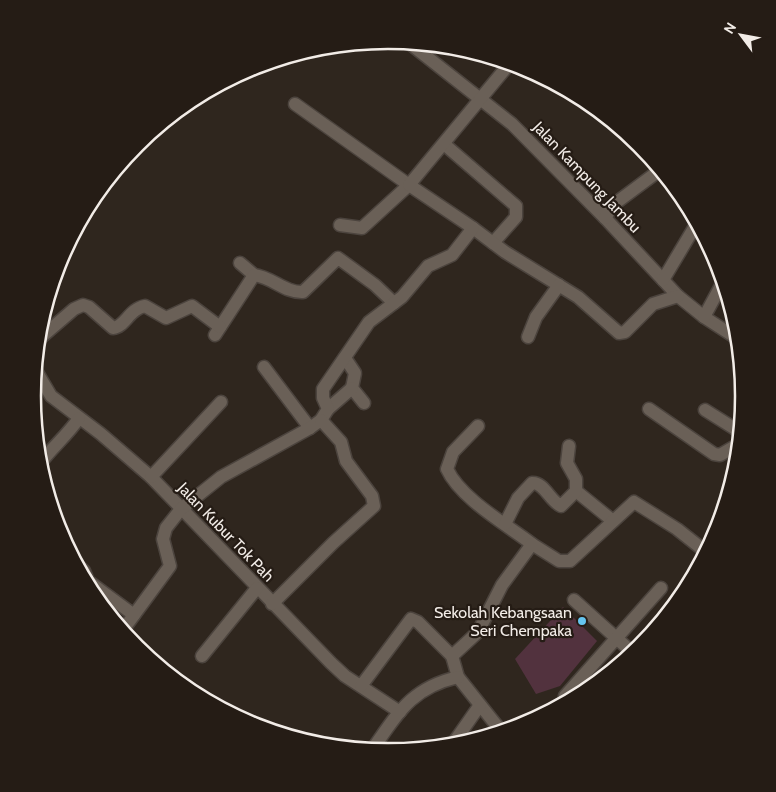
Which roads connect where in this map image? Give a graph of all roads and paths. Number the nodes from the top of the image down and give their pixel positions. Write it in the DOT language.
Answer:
graph roads {
  1 [pos="419,51"];
  2 [pos="505,70"];
  3 [pos="481,100"];
  4 [pos="295,104"];
  5 [pos="444,144"];
  6 [pos="655,174"];
  7 [pos="409,185"];
  8 [pos="605,218"];
  9 [pos="340,225"];
  10 [pos="473,228"];
  11 [pos="692,231"];
  12 [pos="493,242"];
  13 [pos="240,263"];
  14 [pos="254,275"];
  15 [pos="663,280"];
  16 [pos="559,285"];
  17 [pos="718,291"];
  18 [pos="678,296"];
  19 [pos="394,303"];
  20 [pos="704,317"];
  21 [pos="47,332"];
  22 [pos="729,333"];
  23 [pos="528,337"];
  24 [pos="345,358"];
  25 [pos="264,367"];
  26 [pos="42,379"];
  27 [pos="352,388"];
  28 [pos="221,402"];
  29 [pos="364,403"];
  30 [pos="649,409"];
  31 [pos="705,410"];
  32 [pos="324,414"];
  33 [pos="79,418"];
  34 [pos="478,426"];
  35 [pos="310,428"];
  36 [pos="733,428"];
  37 [pos="568,446"];
  38 [pos="731,449"];
  39 [pos="47,455"];
  40 [pos="151,477"];
  41 [pos="576,491"];
  42 [pos="180,509"];
  43 [pos="613,522"];
  44 [pos="506,524"];
  45 [pos="532,544"];
  46 [pos="700,547"];
  47 [pos="258,588"];
  48 [pos="661,588"];
  49 [pos="101,591"];
  50 [pos="574,600"];
  51 [pos="272,604"];
  52 [pos="134,615"];
  53 [pos="127,625"];
  54 [pos="617,638"];
  55 [pos="627,647"];
  56 [pos="202,656"];
  57 [pos="452,656"];
  58 [pos="458,677"];
  59 [pos="361,686"];
  60 [pos="572,690"];
  61 [pos="480,705"];
  62 [pos="400,712"];
  63 [pos="496,725"];
  64 [pos="459,735"];
  65 [pos="377,743"];
  1 -- 3 [label="street, Jalan Kampung Jambu"];
  2 -- 3 [label="street"];
  3 -- 5 [label="street"];
  3 -- 8 [label="street, Jalan Kampung Jambu"];
  4 -- 7 [label="street"];
  5 -- 7 [label="street"];
  5 -- 12 [label="street"];
  6 -- 8 [label="street"];
  7 -- 9 [label="street"];
  7 -- 10 [label="street"];
  8 -- 15 [label="street, Jalan Kampung Jambu"];
  10 -- 12 [label="street"];
  10 -- 19 [label="street"];
  11 -- 15 [label="street"];
  12 -- 16 [label="street"];
  13 -- 14 [label="street"];
  14 -- 19 [label="street"];
  14 -- 21 [label="street"];
  15 -- 18 [label="street, Jalan Kampung Jambu"];
  16 -- 18 [label="street"];
  16 -- 23 [label="street"];
  17 -- 20 [label="street"];
  18 -- 20 [label="street, Jalan Kampung Jambu"];
  19 -- 24 [label="street"];
  20 -- 22 [label="street, Jalan Kampung Jambu"];
  24 -- 27 [label="street"];
  24 -- 32 [label="street"];
  25 -- 35 [label="street"];
  26 -- 33 [label="street, Jalan Kubur Tok Pah"];
  27 -- 29 [label="street"];
  27 -- 32 [label="street"];
  28 -- 40 [label="street"];
  30 -- 38 [label="street"];
  31 -- 36 [label="street"];
  32 -- 35 [label="street"];
  32 -- 51 [label="street"];
  33 -- 39 [label="street"];
  33 -- 40 [label="street, Jalan Kubur Tok Pah"];
  34 -- 44 [label="street"];
  35 -- 42 [label="street"];
  37 -- 41 [label="street"];
  40 -- 42 [label="street, Jalan Kubur Tok Pah"];
  41 -- 43 [label="street"];
  41 -- 44 [label="street"];
  42 -- 47 [label="street, Jalan Kubur Tok Pah"];
  42 -- 52 [label="street"];
  43 -- 45 [label="street"];
  43 -- 46 [label="street"];
  44 -- 45 [label="street"];
  45 -- 57 [label="street"];
  47 -- 51 [label="street, Jalan Kubur Tok Pah"];
  47 -- 56 [label="street"];
  48 -- 54 [label="street"];
  49 -- 52 [label="street"];
  50 -- 54 [label="street"];
  51 -- 59 [label="street, Jalan Kubur Tok Pah"];
  52 -- 53 [label="street"];
  54 -- 55 [label="street"];
  54 -- 60 [label="street"];
  57 -- 58 [label="street"];
  57 -- 59 [label="street"];
  58 -- 61 [label="street"];
  58 -- 62 [label="street"];
  59 -- 62 [label="street, Jalan Kubur Tok Pah"];
  61 -- 63 [label="street"];
  61 -- 64 [label="street"];
  62 -- 65 [label="street"];
}
